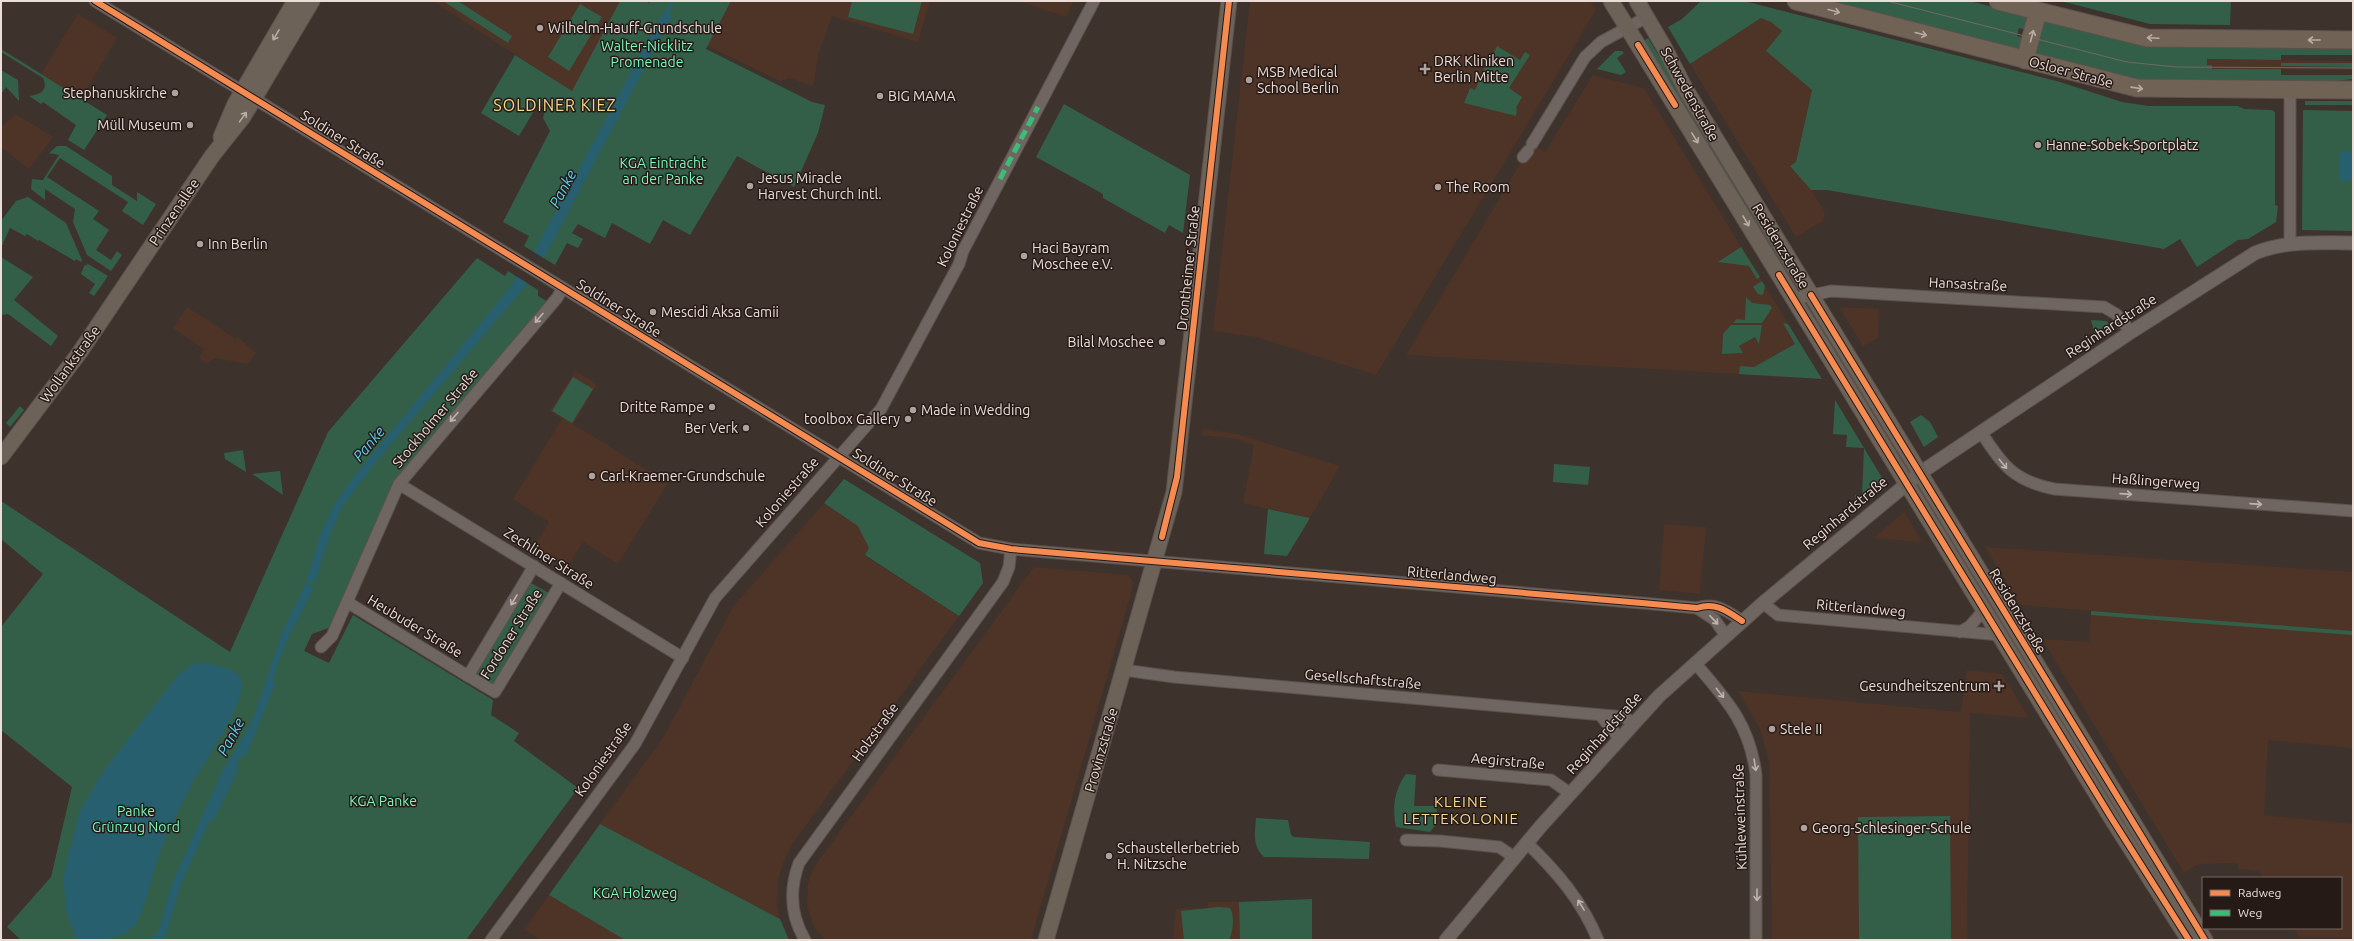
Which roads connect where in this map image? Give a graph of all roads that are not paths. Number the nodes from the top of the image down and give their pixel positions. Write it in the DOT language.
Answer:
graph roads {
  1 [pos="95,1"];
  2 [pos="295,1"];
  3 [pos="312,1"];
  4 [pos="1094,1"];
  5 [pos="1229,1"];
  6 [pos="1611,1"];
  7 [pos="1636,1"];
  8 [pos="1796,1"];
  9 [pos="1998,1"];
  10 [pos="2038,11"];
  11 [pos="1647,17"];
  12 [pos="1628,28"];
  13 [pos="2353,40"];
  14 [pos="2025,60"];
  15 [pos="268,63"];
  16 [pos="2290,90"];
  17 [pos="2353,90"];
  18 [pos="249,95"];
  19 [pos="1528,151"];
  20 [pos="1744,186"];
  21 [pos="1730,195"];
  22 [pos="2290,242"];
  23 [pos="2353,243"];
  24 [pos="136,268"];
  25 [pos="563,288"];
  26 [pos="1811,295"];
  27 [pos="1793,299"];
  28 [pos="2131,332"];
  29 [pos="1981,432"];
  30 [pos="839,456"];
  31 [pos="1,457"];
  32 [pos="1920,473"];
  33 [pos="399,484"];
  34 [pos="1906,484"];
  35 [pos="2353,511"];
  36 [pos="1011,549"];
  37 [pos="1155,561"];
  38 [pos="534,566"];
  39 [pos="561,583"];
  40 [pos="347,602"];
  41 [pos="1763,603"];
  42 [pos="1697,608"];
  43 [pos="1984,610"];
  44 [pos="1742,622"];
  45 [pos="1960,632"];
  46 [pos="2000,635"];
  47 [pos="1726,636"];
  48 [pos="321,646"];
  49 [pos="683,658"];
  50 [pos="1695,663"];
  51 [pos="1124,670"];
  52 [pos="468,676"];
  53 [pos="1601,716"];
  54 [pos="1633,724"];
  55 [pos="1620,738"];
  56 [pos="1438,770"];
  57 [pos="1571,794"];
  58 [pos="1406,840"];
  59 [pos="1527,843"];
  60 [pos="1514,857"];
  61 [pos="491,940"];
  62 [pos="805,940"];
  63 [pos="1046,940"];
  64 [pos="1446,940"];
  65 [pos="1598,940"];
  66 [pos="1756,940"];
  67 [pos="2189,940"];
  68 [pos="2205,940"];
  1 -- 18 [label="street, Soldiner Straße"];
  2 -- 15 [label="main road, Prinzenallee, one-way"];
  3 -- 15 [label="main road, Prinzenallee"];
  4 -- 30 [label="street, Koloniestraße"];
  5 -- 37 [label="main road, Drontheimer Straße"];
  6 -- 12 [label="main road, Schwedenstraße"];
  7 -- 11 [label="main road, Schwedenstraße"];
  8 -- 14 [label="main road, Osloer Straße, one-way"];
  9 -- 10 [label="main road"];
  13 -- 10 [label="main road, one-way"];
  14 -- 10 [label="main road, one-way"];
  11 -- 12 [label="street"];
  11 -- 20 [label="main road, Schwedenstraße"];
  12 -- 19 [label="street"];
  12 -- 21 [label="main road, Schwedenstraße, one-way"];
  14 -- 16 [label="main road, Osloer Straße, one-way"];
  15 -- 18 [label="main road, Prinzenallee"];
  16 -- 17 [label="main road, Osloer Straße"];
  16 -- 22 [label="street"];
  18 -- 24 [label="main road, Prinzenallee"];
  18 -- 25 [label="street, Soldiner Straße"];
  20 -- 26 [label="main road, Residenzstraße"];
  21 -- 27 [label="main road, Residenzstraße, one-way"];
  22 -- 23 [label="street, Reginhardstraße"];
  22 -- 28 [label="street, Reginhardstraße"];
  24 -- 31 [label="main road, Wollankstraße"];
  25 -- 30 [label="street, Soldiner Straße"];
  25 -- 33 [label="street, Stockholmer Straße, one-way"];
  26 -- 27 [label="street, Hansastraße"];
  26 -- 28 [label="street, Hansastraße"];
  26 -- 32 [label="main road, Residenzstraße"];
  27 -- 34 [label="main road, Residenzstraße"];
  28 -- 29 [label="street, Reginhardstraße"];
  29 -- 32 [label="street, Reginhardstraße"];
  29 -- 35 [label="street, Haßlingerweg, one-way"];
  30 -- 36 [label="street, Soldiner Straße"];
  30 -- 49 [label="street, Koloniestraße"];
  32 -- 34 [label="street, Reginhardstraße"];
  32 -- 68 [label="main road, Residenzstraße"];
  33 -- 38 [label="street, Zechliner Straße"];
  33 -- 40 [label="street, Stockholmer Straße"];
  34 -- 41 [label="street, Reginhardstraße"];
  34 -- 43 [label="main road, Residenzstraße"];
  36 -- 37 [label="street, Soldiner Straße"];
  36 -- 62 [label="street, Holzstraße"];
  37 -- 42 [label="street, Ritterlandweg"];
  37 -- 51 [label="main road, Provinzstraße"];
  38 -- 39 [label="street, Zechliner Straße"];
  38 -- 52 [label="street, Fordoner Straße, one-way"];
  39 -- 49 [label="street, Zechliner Straße"];
  39 -- 52 [label="street, Fordoner Straße"];
  40 -- 48 [label="street, Stockholmer Straße"];
  40 -- 52 [label="street, Heubuder Straße"];
  41 -- 44 [label="street, Reginhardstraße"];
  41 -- 45 [label="street, Ritterlandweg"];
  42 -- 44 [label="street, Ritterlandweg"];
  42 -- 47 [label="street, Ritterlandweg, one-way"];
  43 -- 45 [label="street"];
  43 -- 46 [label="main road, Residenzstraße"];
  44 -- 47 [label="street, Reginhardstraße"];
  45 -- 46 [label="street, Ritterlandweg"];
  46 -- 67 [label="main road, Residenzstraße"];
  47 -- 50 [label="street, Reginhardstraße"];
  49 -- 61 [label="street, Koloniestraße"];
  50 -- 54 [label="street, Reginhardstraße"];
  50 -- 66 [label="street, Kühleweinstraße, one-way"];
  51 -- 53 [label="street, Gesellschaftstraße"];
  51 -- 63 [label="main road, Provinzstraße"];
  53 -- 54 [label="street, Gesellschaftstraße"];
  53 -- 55 [label="street"];
  54 -- 55 [label="street, Reginhardstraße"];
  55 -- 57 [label="street, Reginhardstraße"];
  56 -- 57 [label="street, Aegirstraße"];
  57 -- 59 [label="street, Reginhardstraße"];
  58 -- 60 [label="street"];
  59 -- 60 [label="street, Reginhardstraße"];
  65 -- 59 [label="street, one-way"];
  60 -- 64 [label="street, Reginhardstraße"];
}
